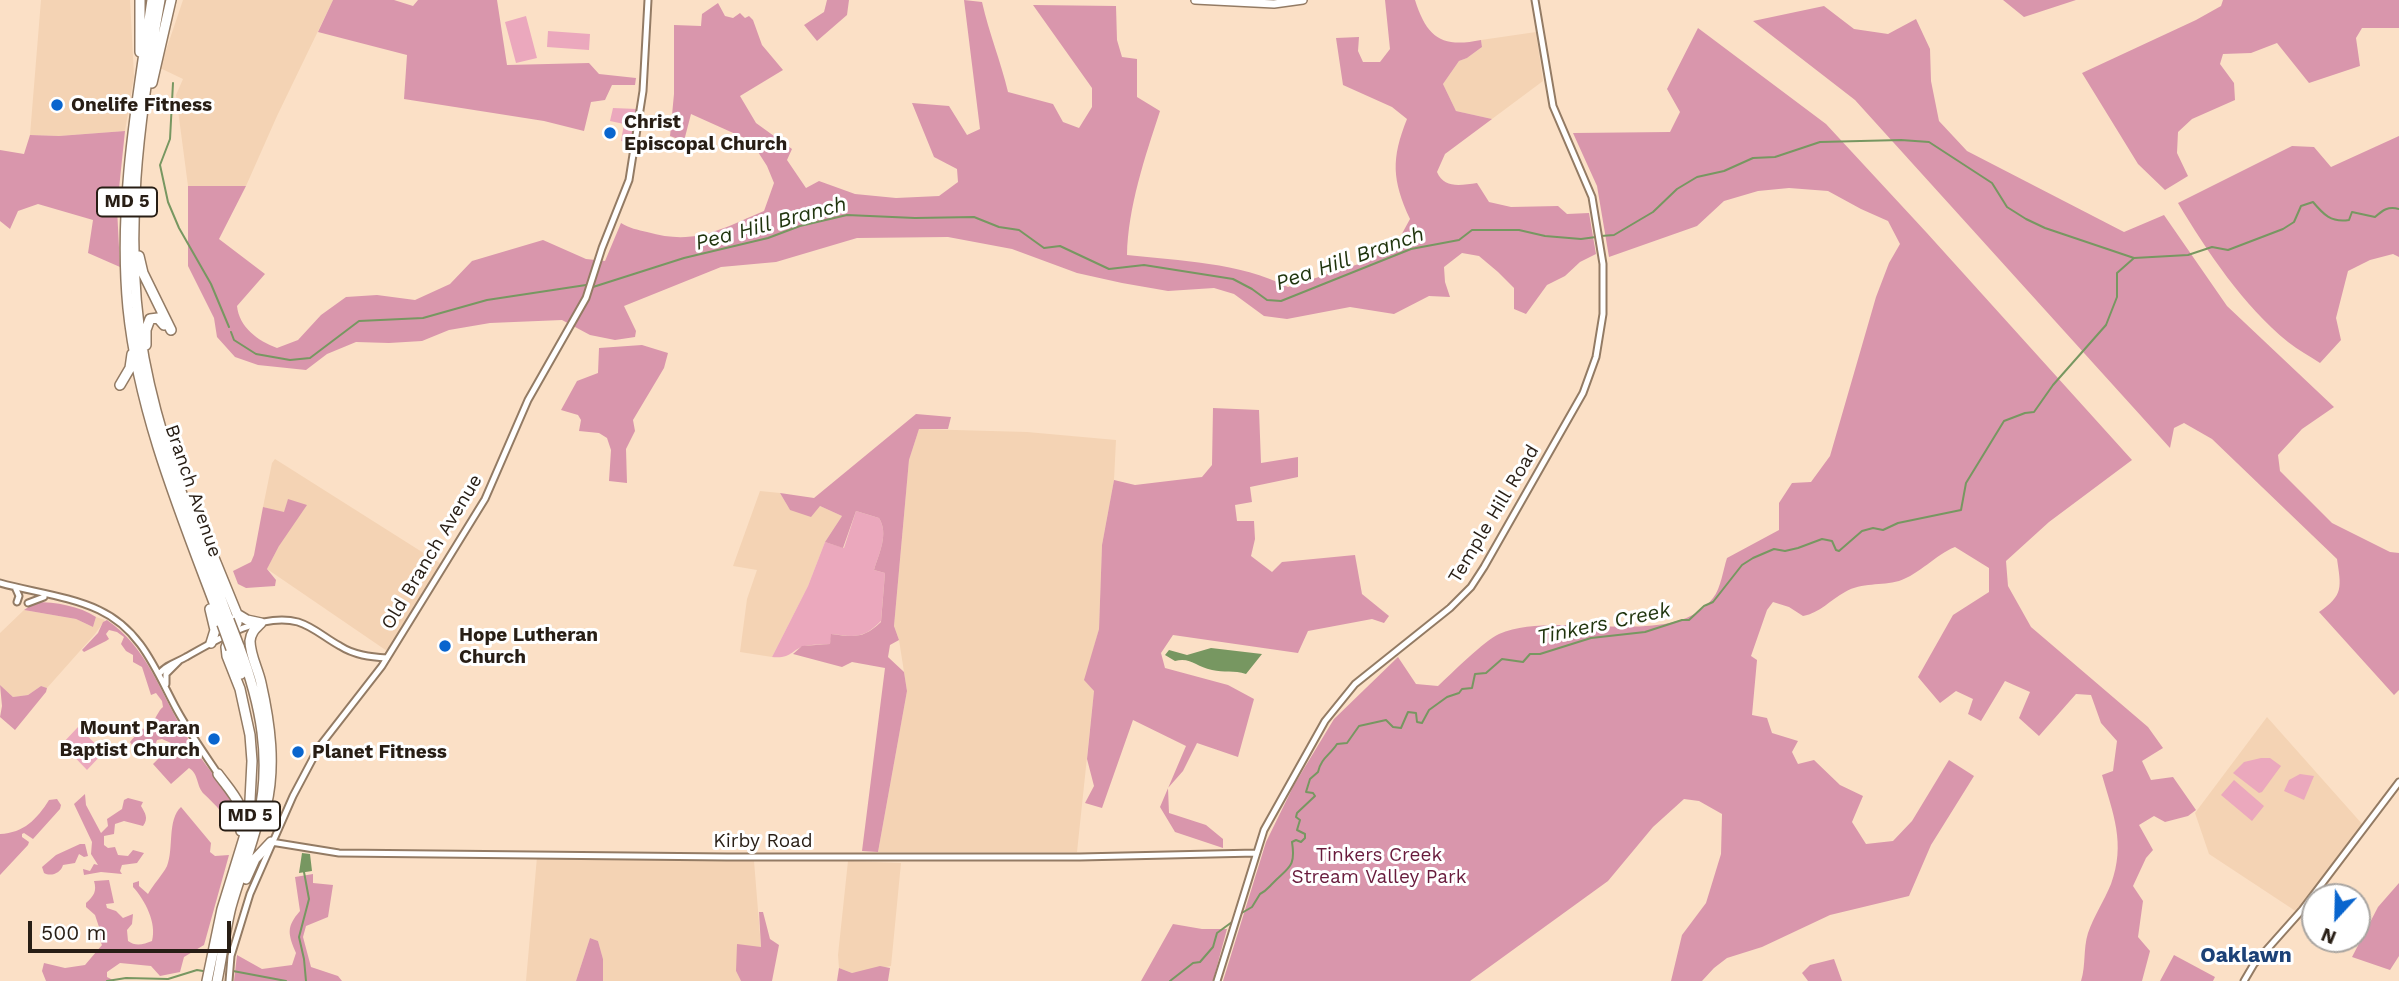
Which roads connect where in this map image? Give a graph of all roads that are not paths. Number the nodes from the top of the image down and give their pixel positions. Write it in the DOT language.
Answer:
graph roads {
  1 [pos="140,0"];
  2 [pos="152,0"];
  3 [pos="160,0"];
  4 [pos="171,0"];
  5 [pos="648,0"];
  6 [pos="1195,0"];
  7 [pos="1303,0"];
  8 [pos="1535,0"];
  9 [pos="135,117"];
  10 [pos="141,133"];
  11 [pos="134,216"];
  12 [pos="131,327"];
  13 [pos="146,368"];
  14 [pos="147,402"];
  15 [pos="0,583"];
  16 [pos="15,587"];
  17 [pos="50,596"];
  18 [pos="17,602"];
  19 [pos="28,603"];
  20 [pos="225,620"];
  21 [pos="261,623"];
  22 [pos="231,635"];
  23 [pos="211,643"];
  24 [pos="250,647"];
  25 [pos="235,648"];
  26 [pos="370,656"];
  27 [pos="387,658"];
  28 [pos="152,659"];
  29 [pos="167,669"];
  30 [pos="377,673"];
  31 [pos="159,674"];
  32 [pos="166,687"];
  33 [pos="218,774"];
  34 [pos="2399,782"];
  35 [pos="249,820"];
  36 [pos="271,842"];
  37 [pos="1256,853"];
  38 [pos="244,865"];
  39 [pos="223,947"];
  40 [pos="209,968"];
  41 [pos="206,981"];
  42 [pos="217,981"];
  43 [pos="229,981"];
  44 [pos="1217,981"];
  45 [pos="2244,981"];
  1 -- 9 [label="highway"];
  2 -- 9 [label="highway, Branch Avenue / MD 5"];
  3 -- 10 [label="highway, Branch Avenue / MD 5"];
  4 -- 10 [label="highway"];
  5 -- 27 [label="main road, Old Branch Avenue"];
  6 -- 7 [label="main road"];
  8 -- 37 [label="main road, Temple Hill Road"];
  9 -- 12 [label="highway, Branch Avenue / MD 5"];
  10 -- 11 [label="highway, Branch Avenue / MD 5"];
  11 -- 13 [label="highway, Branch Avenue / MD 5"];
  11 -- 13 [label="highway"];
  12 -- 14 [label="highway, Branch Avenue / MD 5"];
  12 -- 14 [label="highway"];
  13 -- 20 [label="highway, Branch Avenue / MD 5"];
  14 -- 20 [label="highway, Branch Avenue / MD 5"];
  15 -- 16 [label="main road"];
  16 -- 17 [label="main road"];
  16 -- 18 [label="main road"];
  17 -- 19 [label="main road"];
  17 -- 28 [label="main road"];
  20 -- 21 [label="highway"];
  20 -- 22 [label="highway"];
  20 -- 22 [label="highway"];
  20 -- 23 [label="highway"];
  20 -- 25 [label="highway, Branch Avenue / MD 5, bridge"];
  21 -- 22 [label="main road"];
  21 -- 24 [label="highway"];
  21 -- 26 [label="main road"];
  22 -- 23 [label="main road"];
  22 -- 24 [label="highway"];
  22 -- 35 [label="highway"];
  23 -- 29 [label="main road"];
  24 -- 38 [label="highway"];
  25 -- 35 [label="highway, Branch Avenue / MD 5"];
  25 -- 38 [label="highway, Branch Avenue / MD 5"];
  26 -- 27 [label="main road"];
  26 -- 30 [label="main road"];
  27 -- 30 [label="main road, Old Branch Avenue"];
  28 -- 29 [label="main road"];
  28 -- 31 [label="main road"];
  29 -- 31 [label="main road"];
  29 -- 32 [label="main road"];
  30 -- 36 [label="main road, Old Branch Avenue"];
  31 -- 32 [label="main road"];
  32 -- 33 [label="main road"];
  33 -- 40 [label="highway"];
  34 -- 45 [label="main road"];
  35 -- 40 [label="highway, Branch Avenue / MD 5"];
  36 -- 37 [label="main road, Kirby Road"];
  36 -- 39 [label="highway"];
  36 -- 43 [label="main road, Old Branch Avenue"];
  37 -- 44 [label="main road, Temple Hill Road"];
  38 -- 39 [label="highway, Branch Avenue / MD 5"];
  39 -- 42 [label="highway, Branch Avenue / MD 5"];
  40 -- 41 [label="highway, Branch Avenue / MD 5"];
}
